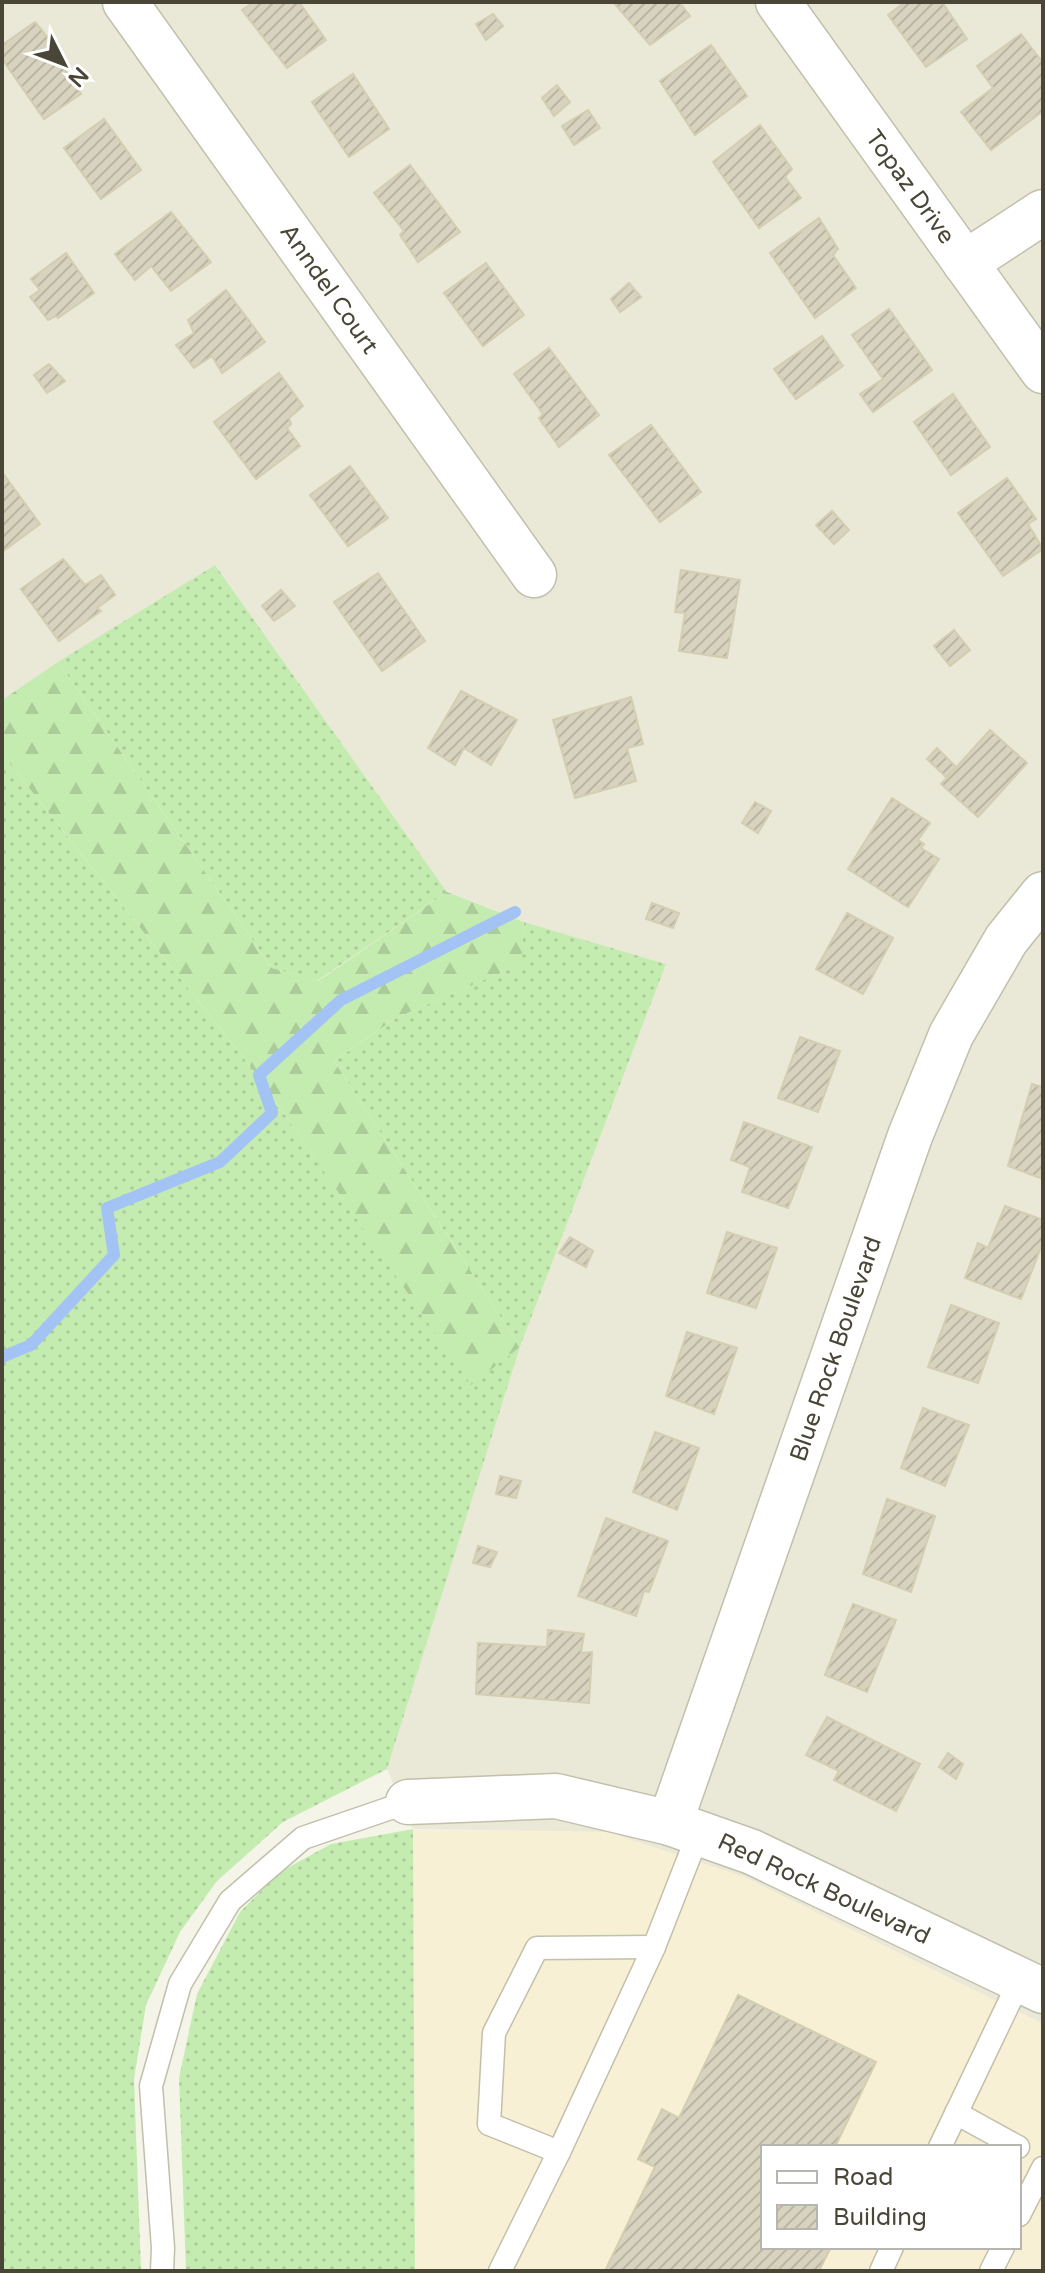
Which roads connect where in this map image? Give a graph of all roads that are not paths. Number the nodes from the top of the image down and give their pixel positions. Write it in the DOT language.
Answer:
graph roads {
  1 [pos="125,2"];
  2 [pos="778,2"];
  3 [pos="1043,212"];
  4 [pos="965,263"];
  5 [pos="1043,371"];
  6 [pos="534,575"];
  7 [pos="1043,894"];
  8 [pos="408,1802"];
  9 [pos="684,1828"];
  10 [pos="654,1947"];
  11 [pos="1031,1986"];
  12 [pos="956,2113"];
  13 [pos="941,2145"];
  14 [pos="1015,2145"];
  15 [pos="1021,2148"];
  16 [pos="559,2152"];
  17 [pos="1043,2160"];
  18 [pos="1043,2168"];
  19 [pos="1021,2211"];
  20 [pos="891,2249"];
  21 [pos="1002,2249"];
  22 [pos="162,2271"];
  23 [pos="500,2271"];
  24 [pos="881,2271"];
  25 [pos="991,2271"];
  1 -- 6 [label="street, Anndel Court"];
  2 -- 4 [label="street, Topaz Drive"];
  3 -- 4 [label="street"];
  4 -- 5 [label="street, Topaz Drive"];
  7 -- 9 [label="street, Blue Rock Boulevard"];
  8 -- 9 [label="street, Red Rock Boulevard"];
  8 -- 22 [label="lane"];
  9 -- 10 [label="lane"];
  9 -- 11 [label="street, Red Rock Boulevard"];
  10 -- 16 [label="lane"];
  10 -- 16 [label="lane"];
  11 -- 12 [label="lane"];
  12 -- 13 [label="lane"];
  12 -- 14 [label="lane"];
  15 -- 17 [label="lane"];
  16 -- 23 [label="lane"];
  18 -- 19 [label="lane"];
  20 -- 24 [label="lane"];
  21 -- 25 [label="lane"];
}
